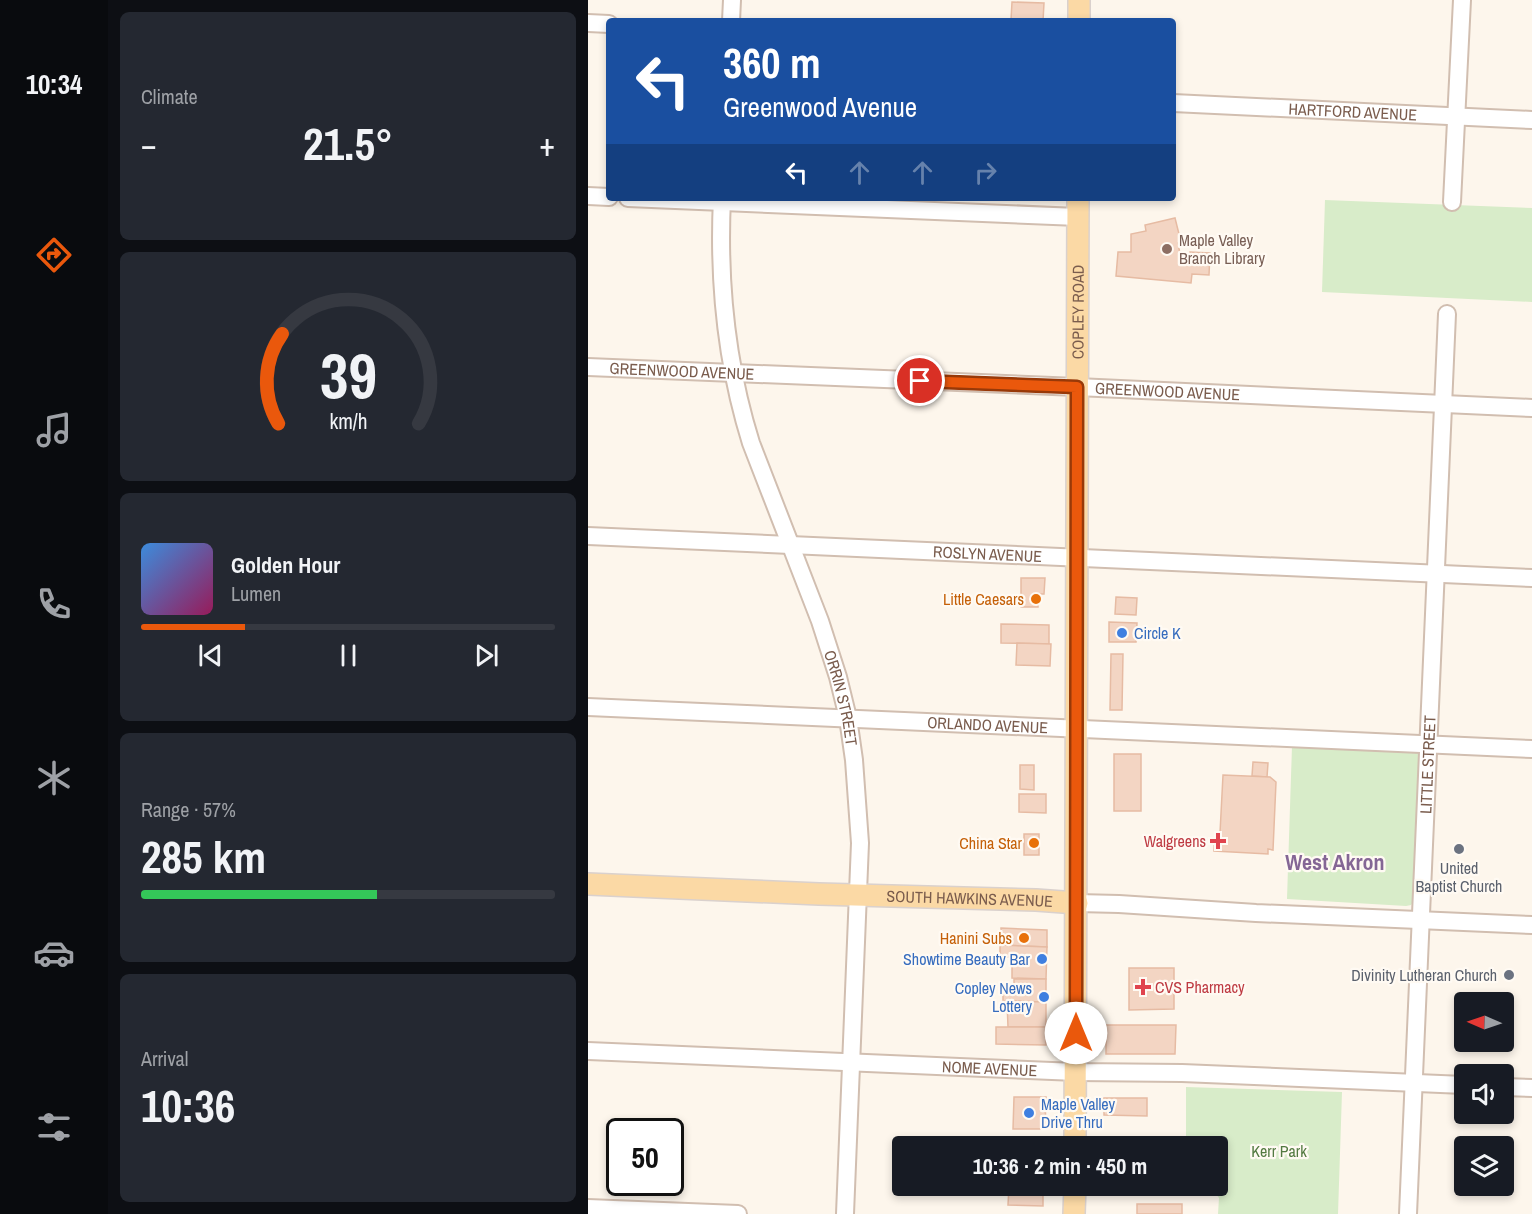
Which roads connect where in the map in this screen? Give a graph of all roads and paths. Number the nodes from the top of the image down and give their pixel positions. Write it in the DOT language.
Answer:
graph roads {
  1 [pos="732,0"];
  2 [pos="1079,0"];
  3 [pos="1462,0"];
  4 [pos="731,18"];
  5 [pos="1079,18"];
  6 [pos="588,23"];
  7 [pos="606,24"];
  8 [pos="1176,103"];
  9 [pos="1456,116"];
  10 [pos="1532,120"];
  11 [pos="588,196"];
  12 [pos="606,197"];
  13 [pos="722,201"];
  14 [pos="773,201"];
  15 [pos="1452,202"];
  16 [pos="1078,207"];
  17 [pos="1447,314"];
  18 [pos="588,367"];
  19 [pos="733,373"];
  20 [pos="1077,387"];
  21 [pos="1443,403"];
  22 [pos="1532,408"];
  23 [pos="588,536"];
  24 [pos="790,545"];
  25 [pos="1077,558"];
  26 [pos="1437,573"];
  27 [pos="1532,578"];
  28 [pos="588,707"];
  29 [pos="848,718"];
  30 [pos="1077,728"];
  31 [pos="1429,745"];
  32 [pos="1532,749"];
  33 [pos="588,884"];
  34 [pos="858,895"];
  35 [pos="1077,903"];
  36 [pos="1422,920"];
  37 [pos="1532,926"];
  38 [pos="588,1052"];
  39 [pos="851,1062"];
  40 [pos="1076,1072"];
  41 [pos="1414,1083"];
  42 [pos="1454,1085"];
  43 [pos="1514,1087"];
  44 [pos="1532,1088"];
  45 [pos="1075,1136"];
  46 [pos="1075,1196"];
  47 [pos="588,1208"];
  48 [pos="738,1214"];
  49 [pos="845,1214"];
  50 [pos="1074,1214"];
  51 [pos="1408,1214"];
  1 -- 4 [label="street"];
  2 -- 5 [label="main road"];
  3 -- 9 [label="street"];
  6 -- 7 [label="street"];
  8 -- 9 [label="street, HARTFORD AVENUE"];
  9 -- 10 [label="street, HARTFORD AVENUE"];
  9 -- 15 [label="street"];
  11 -- 12 [label="street"];
  13 -- 19 [label="street, ORRIN STREET"];
  14 -- 16 [label="street"];
  16 -- 20 [label="main road, COPLEY ROAD"];
  17 -- 21 [label="street, LITTLE STREET"];
  18 -- 19 [label="street, GREENWOOD AVENUE"];
  19 -- 20 [label="street, GREENWOOD AVENUE"];
  19 -- 24 [label="street, ORRIN STREET"];
  20 -- 21 [label="street, GREENWOOD AVENUE"];
  20 -- 25 [label="main road, COPLEY ROAD"];
  21 -- 22 [label="street, GREENWOOD AVENUE"];
  21 -- 26 [label="street, LITTLE STREET"];
  23 -- 24 [label="street, ROSLYN AVENUE"];
  24 -- 25 [label="street, ROSLYN AVENUE"];
  24 -- 29 [label="street, ORRIN STREET"];
  25 -- 26 [label="street, ROSLYN AVENUE"];
  25 -- 30 [label="main road, COPLEY ROAD"];
  26 -- 27 [label="street, ROSLYN AVENUE"];
  26 -- 31 [label="street, LITTLE STREET"];
  28 -- 29 [label="street, ORLANDO AVENUE"];
  29 -- 30 [label="street, ORLANDO AVENUE"];
  29 -- 34 [label="street, ORRIN STREET"];
  30 -- 31 [label="street, ORLANDO AVENUE"];
  30 -- 35 [label="main road, COPLEY ROAD"];
  31 -- 32 [label="street, ORLANDO AVENUE"];
  31 -- 36 [label="street, LITTLE STREET"];
  33 -- 34 [label="main road, SOUTH HAWKINS AVENUE"];
  34 -- 35 [label="main road, SOUTH HAWKINS AVENUE"];
  34 -- 39 [label="street, ORRIN STREET"];
  35 -- 36 [label="street, SOUTH HAWKINS AVENUE"];
  35 -- 40 [label="main road, COPLEY ROAD"];
  36 -- 37 [label="street, SOUTH HAWKINS AVENUE"];
  36 -- 41 [label="street, LITTLE STREET"];
  38 -- 39 [label="street, NOME AVENUE"];
  39 -- 40 [label="street, NOME AVENUE"];
  39 -- 49 [label="street, ORRIN STREET"];
  40 -- 41 [label="street, NOME AVENUE"];
  40 -- 45 [label="main road, COPLEY ROAD"];
  41 -- 42 [label="street, NOME AVENUE"];
  41 -- 51 [label="street, LITTLE STREET"];
  43 -- 44 [label="street"];
  46 -- 50 [label="main road"];
  47 -- 48 [label="street"];
}
